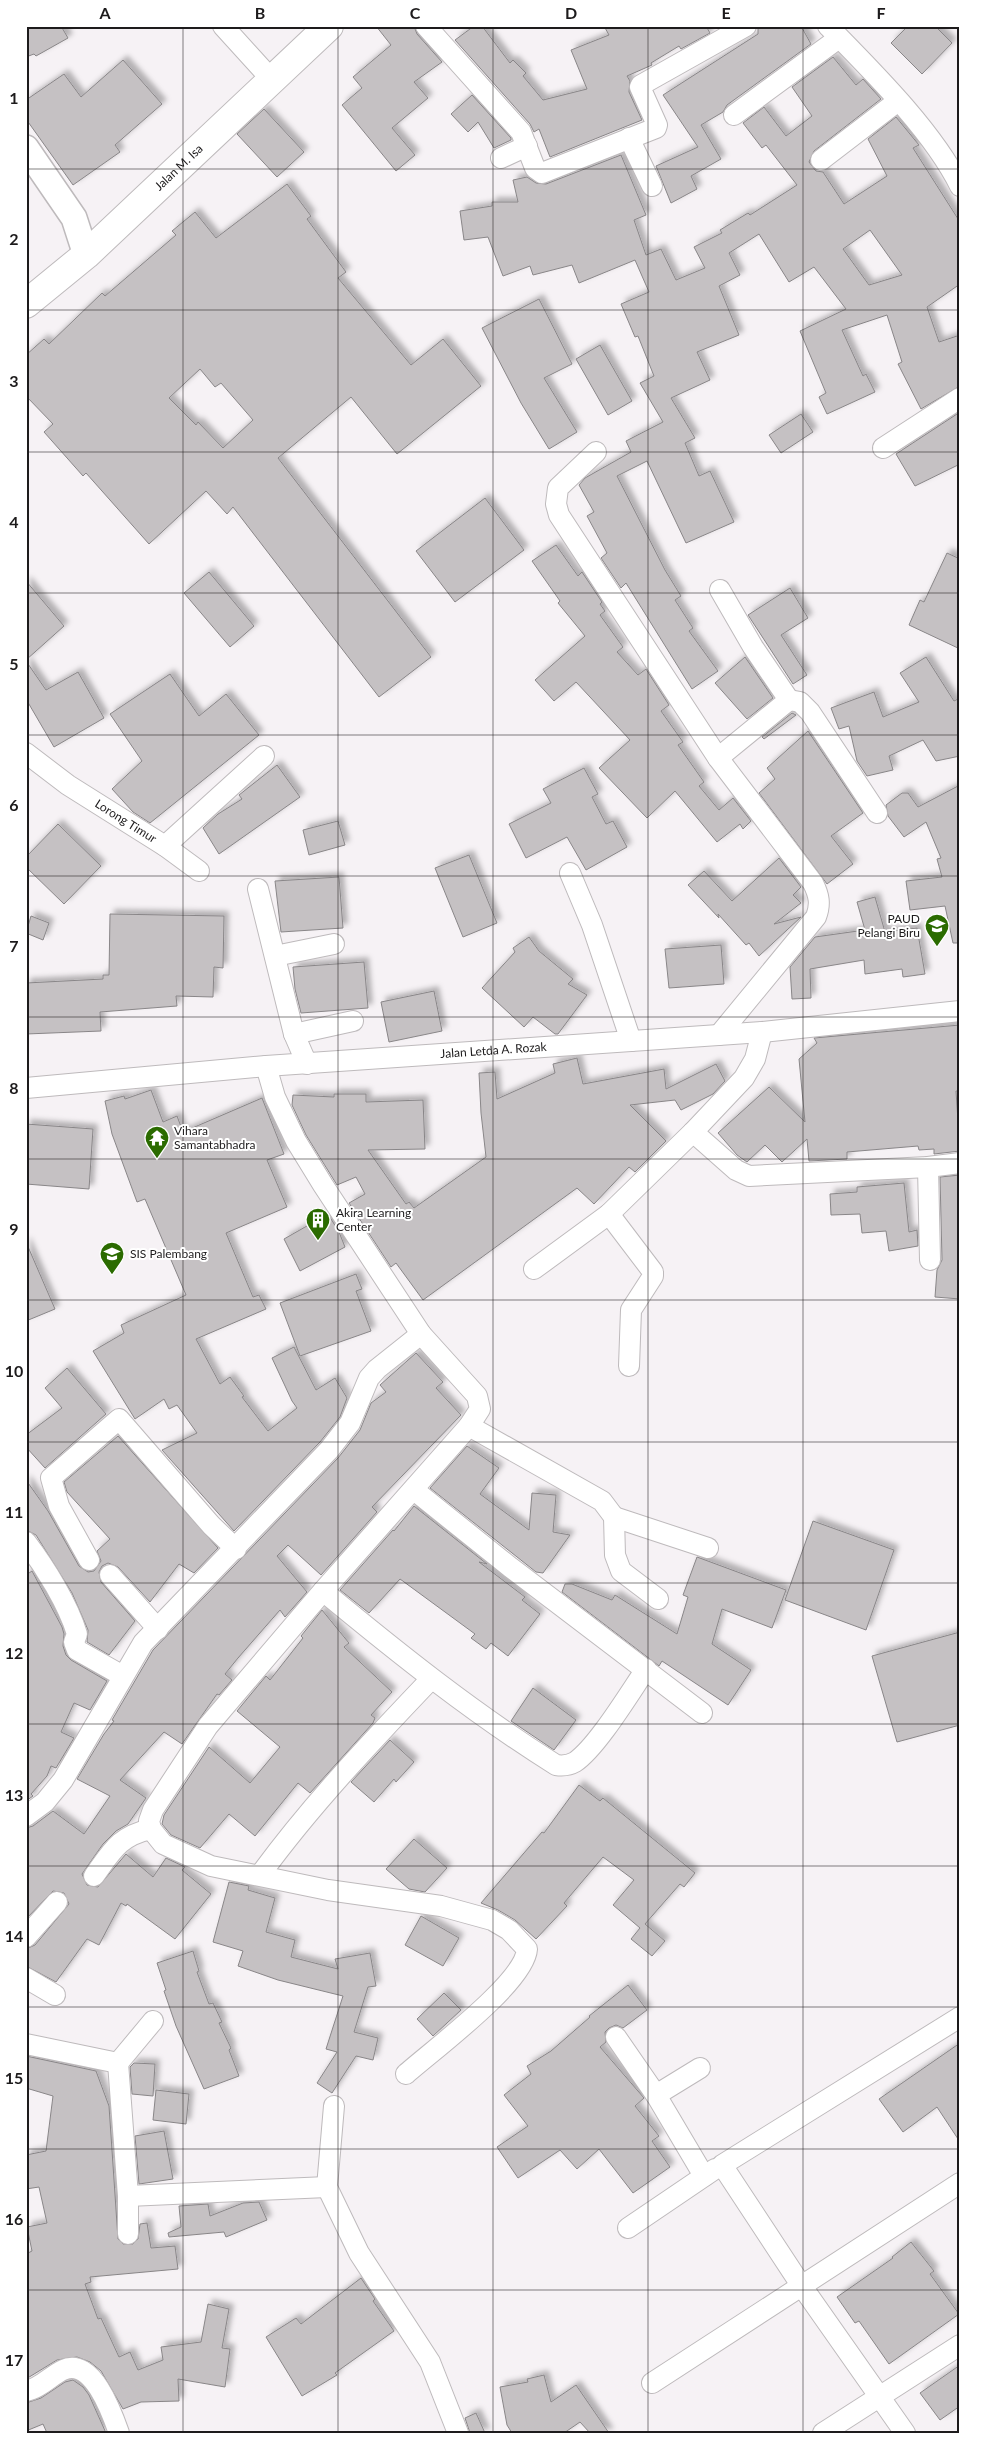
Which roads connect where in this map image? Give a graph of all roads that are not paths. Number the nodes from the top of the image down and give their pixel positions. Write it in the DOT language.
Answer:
graph roads {
  1 [pos="223,26"];
  2 [pos="329,26"];
  3 [pos="426,26"];
  4 [pos="746,26"];
  5 [pos="834,32"];
  6 [pos="272,80"];
  7 [pos="898,101"];
  8 [pos="734,115"];
  9 [pos="629,138"];
  10 [pos="527,146"];
  11 [pos="26,148"];
  12 [pos="500,158"];
  13 [pos="821,160"];
  14 [pos="652,186"];
  15 [pos="960,186"];
  16 [pos="74,218"];
  17 [pos="111,231"];
  18 [pos="86,255"];
  19 [pos="26,304"];
  20 [pos="960,398"];
  21 [pos="883,448"];
  22 [pos="596,452"];
  23 [pos="720,590"];
  24 [pos="789,700"];
  25 [pos="26,753"];
  26 [pos="264,756"];
  27 [pos="718,758"];
  28 [pos="876,813"];
  29 [pos="165,846"];
  30 [pos="200,871"];
  31 [pos="570,873"];
  32 [pos="258,889"];
  33 [pos="334,944"];
  34 [pos="275,956"];
  35 [pos="960,1011"];
  36 [pos="353,1021"];
  37 [pos="762,1032"];
  38 [pos="294,1034"];
  39 [pos="720,1035"];
  40 [pos="631,1041"];
  41 [pos="307,1064"];
  42 [pos="266,1066"];
  43 [pos="26,1088"];
  44 [pos="693,1132"];
  45 [pos="960,1162"];
  46 [pos="928,1167"];
  47 [pos="609,1214"];
  48 [pos="930,1260"];
  49 [pos="534,1270"];
  50 [pos="421,1334"];
  51 [pos="629,1366"];
  52 [pos="469,1426"];
  53 [pos="414,1490"];
  54 [pos="614,1516"];
  55 [pos="26,1542"];
  56 [pos="708,1548"];
  57 [pos="236,1549"];
  58 [pos="89,1560"];
  59 [pos="110,1575"];
  60 [pos="323,1591"];
  61 [pos="658,1599"];
  62 [pos="158,1629"];
  63 [pos="646,1669"];
  64 [pos="123,1676"];
  65 [pos="430,1679"];
  66 [pos="702,1713"];
  67 [pos="26,1816"];
  68 [pos="151,1829"];
  69 [pos="260,1875"];
  70 [pos="94,1876"];
  71 [pos="57,1902"];
  72 [pos="26,1937"];
  73 [pos="26,1978"];
  74 [pos="55,1995"];
  75 [pos="960,2017"];
  76 [pos="153,2021"];
  77 [pos="616,2037"];
  78 [pos="26,2044"];
  79 [pos="118,2063"];
  80 [pos="700,2068"];
  81 [pos="406,2074"];
  82 [pos="656,2095"];
  83 [pos="334,2106"];
  84 [pos="722,2165"];
  85 [pos="704,2176"];
  86 [pos="960,2183"];
  87 [pos="327,2187"];
  88 [pos="128,2196"];
  89 [pos="628,2228"];
  90 [pos="128,2234"];
  91 [pos="801,2285"];
  92 [pos="960,2345"];
  93 [pos="652,2383"];
  94 [pos="26,2391"];
  95 [pos="881,2396"];
  96 [pos="119,2433"];
  97 [pos="458,2433"];
  98 [pos="822,2433"];
  99 [pos="905,2433"];
  1 -- 6 [label="street"];
  2 -- 6 [label="main road, Jalan M. Isa"];
  3 -- 10 [label="street"];
  4 -- 9 [label="street"];
  5 -- 7 [label="street"];
  5 -- 8 [label="street"];
  6 -- 17 [label="main road, Jalan M. Isa"];
  7 -- 13 [label="street"];
  7 -- 15 [label="street"];
  9 -- 10 [label="street"];
  9 -- 14 [label="street"];
  10 -- 12 [label="street"];
  11 -- 16 [label="street"];
  16 -- 17 [label="street"];
  16 -- 18 [label="street"];
  17 -- 18 [label="main road, Jalan M. Isa"];
  18 -- 19 [label="main road, Jalan M. Isa"];
  20 -- 21 [label="street"];
  22 -- 27 [label="street"];
  23 -- 24 [label="street"];
  24 -- 27 [label="street"];
  24 -- 28 [label="street"];
  25 -- 29 [label="street, Lorong Timur"];
  26 -- 29 [label="street, Lorong Timur"];
  27 -- 39 [label="street"];
  29 -- 30 [label="street"];
  31 -- 40 [label="street"];
  32 -- 34 [label="street"];
  33 -- 34 [label="street"];
  34 -- 38 [label="street"];
  35 -- 37 [label="street, Jalan Letda A. Rozak"];
  36 -- 38 [label="street"];
  37 -- 39 [label="street, Jalan Letda A. Rozak"];
  37 -- 44 [label="street"];
  38 -- 41 [label="street"];
  39 -- 40 [label="street, Jalan Letda A. Rozak"];
  40 -- 41 [label="street, Jalan Letda A. Rozak"];
  41 -- 42 [label="street, Jalan Letda A. Rozak"];
  42 -- 43 [label="street, Jalan Letda A. Rozak"];
  42 -- 50 [label="street"];
  44 -- 46 [label="street"];
  44 -- 47 [label="street"];
  45 -- 46 [label="street"];
  46 -- 48 [label="street"];
  47 -- 49 [label="street"];
  47 -- 51 [label="street"];
  50 -- 52 [label="street"];
  50 -- 57 [label="street"];
  52 -- 53 [label="street"];
  52 -- 54 [label="street"];
  53 -- 60 [label="street"];
  53 -- 63 [label="street"];
  54 -- 56 [label="street"];
  54 -- 61 [label="street"];
  55 -- 64 [label="street"];
  57 -- 58 [label="street"];
  57 -- 62 [label="street"];
  59 -- 62 [label="street"];
  60 -- 65 [label="street"];
  60 -- 68 [label="street"];
  62 -- 64 [label="street"];
  63 -- 65 [label="street"];
  63 -- 66 [label="street"];
  64 -- 67 [label="street"];
  65 -- 69 [label="street"];
  68 -- 69 [label="street"];
  68 -- 70 [label="street"];
  69 -- 81 [label="street"];
  71 -- 72 [label="street"];
  73 -- 74 [label="street"];
  75 -- 84 [label="street"];
  76 -- 79 [label="street"];
  77 -- 82 [label="street"];
  78 -- 79 [label="street"];
  79 -- 88 [label="street"];
  80 -- 82 [label="street"];
  82 -- 85 [label="street"];
  83 -- 87 [label="street"];
  84 -- 85 [label="street"];
  84 -- 91 [label="street"];
  85 -- 89 [label="street"];
  86 -- 91 [label="street"];
  87 -- 88 [label="street"];
  87 -- 97 [label="street"];
  88 -- 90 [label="street"];
  91 -- 93 [label="street"];
  91 -- 95 [label="street"];
  92 -- 95 [label="street"];
  94 -- 96 [label="street"];
  95 -- 98 [label="street"];
  95 -- 99 [label="street"];
}
